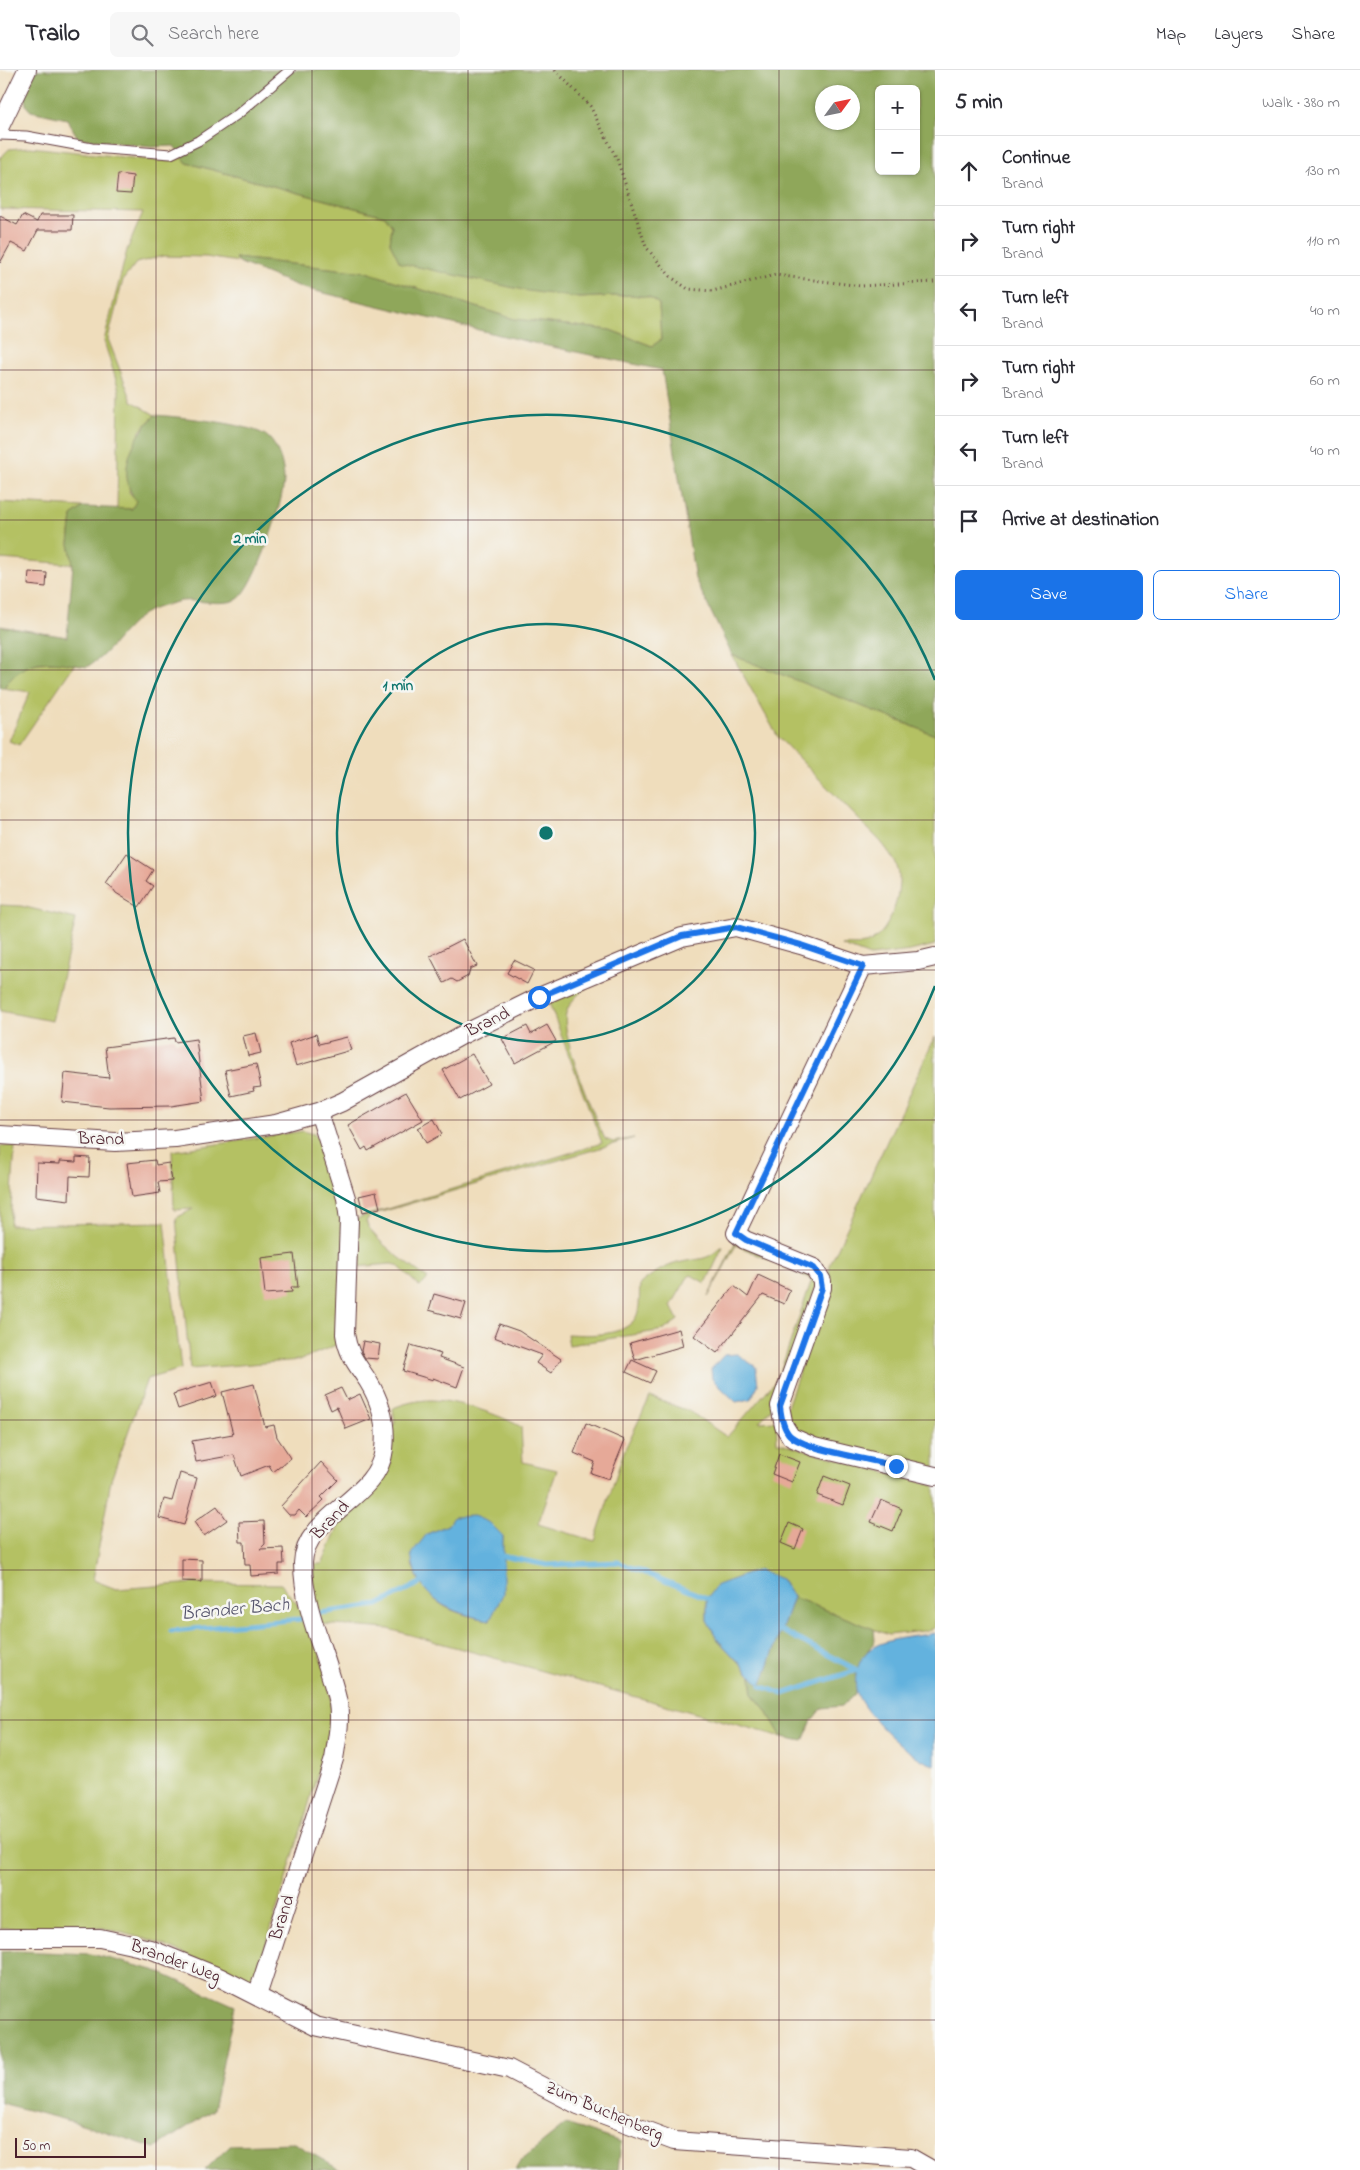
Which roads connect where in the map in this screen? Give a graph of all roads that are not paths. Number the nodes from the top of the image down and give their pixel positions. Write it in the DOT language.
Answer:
graph roads {
  1 [pos="27,70"];
  2 [pos="290,70"];
  3 [pos="0,126"];
  4 [pos="0,135"];
  5 [pos="935,956"];
  6 [pos="863,966"];
  7 [pos="319,1112"];
  8 [pos="0,1135"];
  9 [pos="935,1476"];
  10 [pos="0,1938"];
  11 [pos="257,1996"];
  12 [pos="932,2170"];
  1 -- 3 [label="street"];
  2 -- 4 [label="lane"];
  5 -- 6 [label="street, Brand"];
  6 -- 7 [label="street, Brand"];
  6 -- 9 [label="street"];
  7 -- 8 [label="street, Brand"];
  7 -- 11 [label="street, Brand"];
  10 -- 11 [label="street, Brander Weg"];
  11 -- 12 [label="street, Zum Buchenberg"];
}
